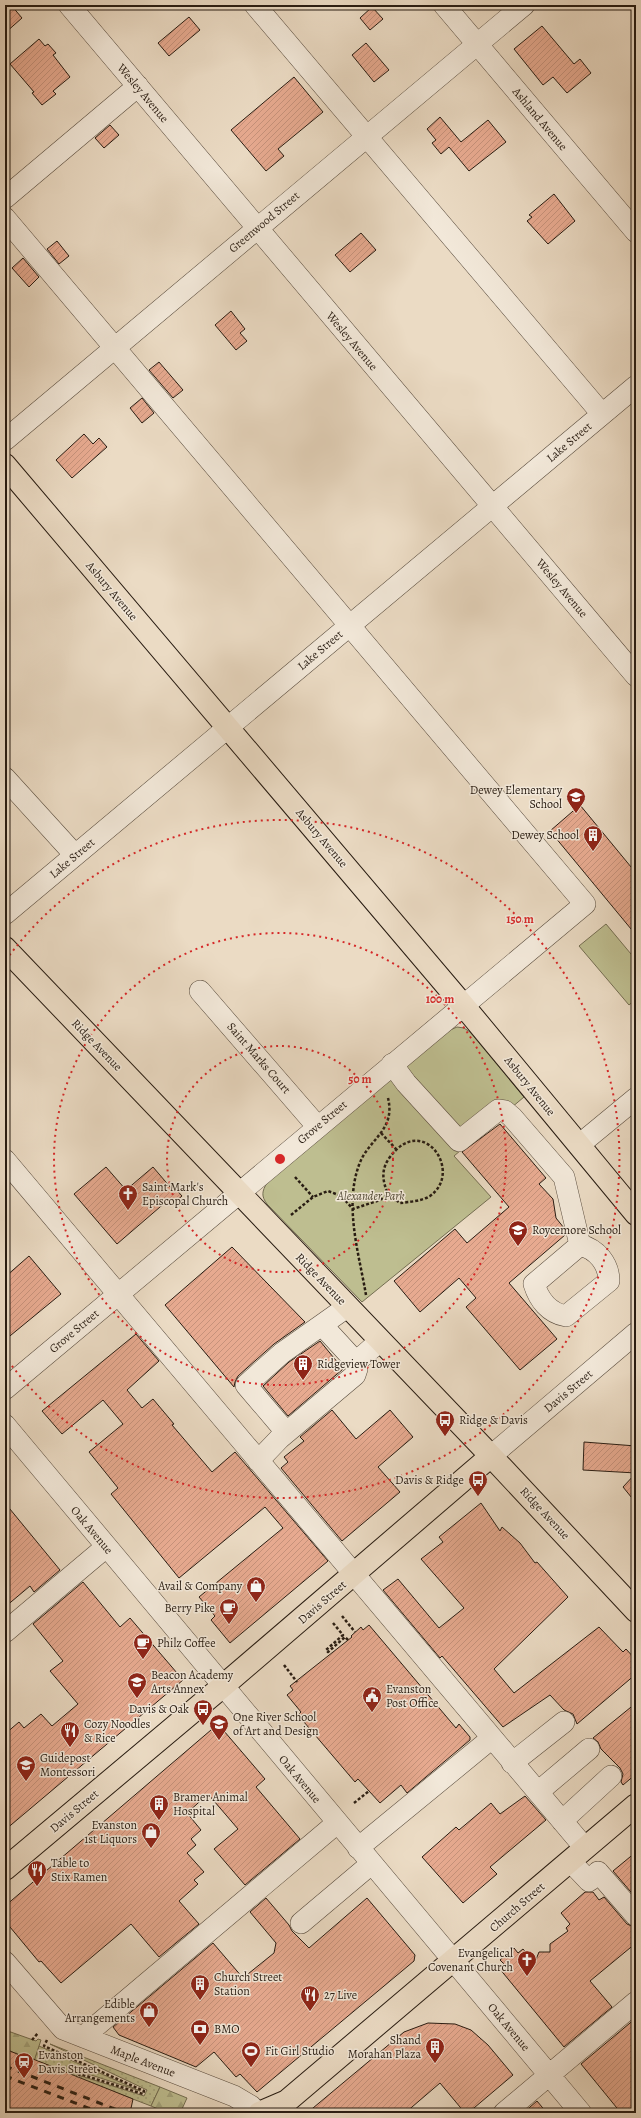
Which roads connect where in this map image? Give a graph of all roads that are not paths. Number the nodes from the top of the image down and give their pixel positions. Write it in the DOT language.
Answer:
graph roads {
  1 [pos="69,5"];
  2 [pos="255,5"];
  3 [pos="444,5"];
  4 [pos="524,5"];
  5 [pos="477,45"];
  6 [pos="138,86"];
  7 [pos="366,137"];
  8 [pos="5,198"];
  9 [pos="5,218"];
  10 [pos="257,228"];
  11 [pos="636,232"];
  12 [pos="114,348"];
  13 [pos="636,386"];
  14 [pos="602,414"];
  15 [pos="5,440"];
  16 [pos="5,465"];
  17 [pos="493,506"];
  18 [pos="350,625"];
  19 [pos="636,676"];
  20 [pos="228,727"];
  21 [pos="5,778"];
  22 [pos="75,855"];
  23 [pos="5,914"];
  24 [pos="5,948"];
  25 [pos="200,991"];
  26 [pos="463,1005"];
  27 [pos="392,1064"];
  28 [pos="636,1098"];
  29 [pos="317,1126"];
  30 [pos="579,1145"];
  31 [pos="5,1160"];
  32 [pos="238,1193"];
  33 [pos="636,1214"];
  34 [pos="580,1245"];
  35 [pos="117,1294"];
  36 [pos="347,1307"];
  37 [pos="322,1325"];
  38 [pos="636,1333"];
  39 [pos="380,1341"];
  40 [pos="356,1362"];
  41 [pos="5,1389"];
  42 [pos="5,1426"];
  43 [pos="286,1432"];
  44 [pos="491,1456"];
  45 [pos="258,1461"];
  46 [pos="106,1547"];
  47 [pos="353,1575"];
  48 [pos="636,1611"];
  49 [pos="5,1632"];
  50 [pos="223,1686"];
  51 [pos="564,1722"];
  52 [pos="492,1738"];
  53 [pos="589,1749"];
  54 [pos="512,1763"];
  55 [pos="611,1776"];
  56 [pos="538,1792"];
  57 [pos="636,1805"];
  58 [pos="562,1821"];
  59 [pos="337,1823"];
  60 [pos="358,1848"];
  61 [pos="578,1855"];
  62 [pos="371,1864"];
  63 [pos="5,1869"];
  64 [pos="636,1916"];
  65 [pos="301,1923"];
  66 [pos="454,1961"];
  67 [pos="5,1962"];
  68 [pos="636,2002"];
  69 [pos="83,2037"];
  70 [pos="548,2075"];
  71 [pos="283,2107"];
  72 [pos="258,2113"];
  73 [pos="504,2113"];
  74 [pos="581,2113"];
  1 -- 6 [label="street, Wesley Avenue"];
  2 -- 7 [label="street"];
  3 -- 5 [label="street, Ashland Avenue"];
  4 -- 5 [label="street, Greenwood Street"];
  5 -- 7 [label="street, Greenwood Street"];
  5 -- 11 [label="street, Ashland Avenue"];
  6 -- 8 [label="street"];
  6 -- 10 [label="street, Wesley Avenue"];
  7 -- 10 [label="street, Greenwood Street"];
  7 -- 14 [label="street"];
  9 -- 12 [label="street"];
  10 -- 12 [label="street, Greenwood Street"];
  10 -- 17 [label="street, Wesley Avenue"];
  12 -- 15 [label="street, Greenwood Street"];
  12 -- 18 [label="street"];
  13 -- 14 [label="street, Lake Street"];
  14 -- 17 [label="street, Lake Street"];
  16 -- 20 [label="main road, Asbury Avenue"];
  17 -- 18 [label="street, Lake Street"];
  17 -- 19 [label="street, Wesley Avenue"];
  18 -- 20 [label="street, Lake Street"];
  18 -- 26 [label="street, Grove Street"];
  20 -- 22 [label="street, Lake Street"];
  20 -- 26 [label="main road, Asbury Avenue"];
  21 -- 22 [label="street"];
  22 -- 23 [label="street, Lake Street"];
  24 -- 32 [label="main road, Ridge Avenue"];
  25 -- 29 [label="street, Saint Marks Court"];
  26 -- 27 [label="street, Grove Street"];
  26 -- 30 [label="main road, Asbury Avenue"];
  27 -- 29 [label="street, Grove Street"];
  27 -- 34 [label="street"];
  28 -- 30 [label="street"];
  29 -- 32 [label="street, Grove Street"];
  30 -- 33 [label="main road, Asbury Avenue"];
  31 -- 35 [label="street"];
  32 -- 35 [label="street, Grove Street"];
  32 -- 36 [label="main road, Ridge Avenue"];
  35 -- 41 [label="street, Grove Street"];
  35 -- 45 [label="street"];
  36 -- 37 [label="street"];
  36 -- 39 [label="main road, Ridge Avenue"];
  37 -- 40 [label="street"];
  37 -- 43 [label="street"];
  38 -- 44 [label="street, Davis Street"];
  39 -- 40 [label="street"];
  39 -- 44 [label="main road, Ridge Avenue"];
  40 -- 43 [label="street"];
  42 -- 46 [label="street, Oak Avenue"];
  43 -- 45 [label="street"];
  44 -- 47 [label="main road, Davis Street"];
  44 -- 48 [label="main road, Ridge Avenue"];
  45 -- 47 [label="street"];
  46 -- 49 [label="street"];
  46 -- 50 [label="street, Oak Avenue"];
  47 -- 50 [label="main road, Davis Street"];
  47 -- 52 [label="street"];
  50 -- 59 [label="street, Oak Avenue"];
  50 -- 63 [label="main road, Davis Street"];
  51 -- 54 [label="street"];
  52 -- 54 [label="street"];
  52 -- 60 [label="street"];
  53 -- 56 [label="street"];
  54 -- 56 [label="street"];
  55 -- 58 [label="street"];
  56 -- 58 [label="street"];
  57 -- 61 [label="main road, Church Street"];
  58 -- 61 [label="street"];
  59 -- 60 [label="street, Oak Avenue"];
  59 -- 69 [label="street"];
  60 -- 62 [label="street, Oak Avenue"];
  61 -- 64 [label="street"];
  61 -- 66 [label="main road, Church Street"];
  62 -- 65 [label="street"];
  62 -- 66 [label="street, Oak Avenue"];
  66 -- 70 [label="street, Oak Avenue"];
  66 -- 71 [label="main road, Church Street"];
  67 -- 69 [label="street, Maple Avenue"];
  68 -- 70 [label="street"];
  69 -- 72 [label="street, Maple Avenue"];
  70 -- 73 [label="street"];
  70 -- 74 [label="street, Oak Avenue"];
  71 -- 72 [label="main road, Church Street"];
}
